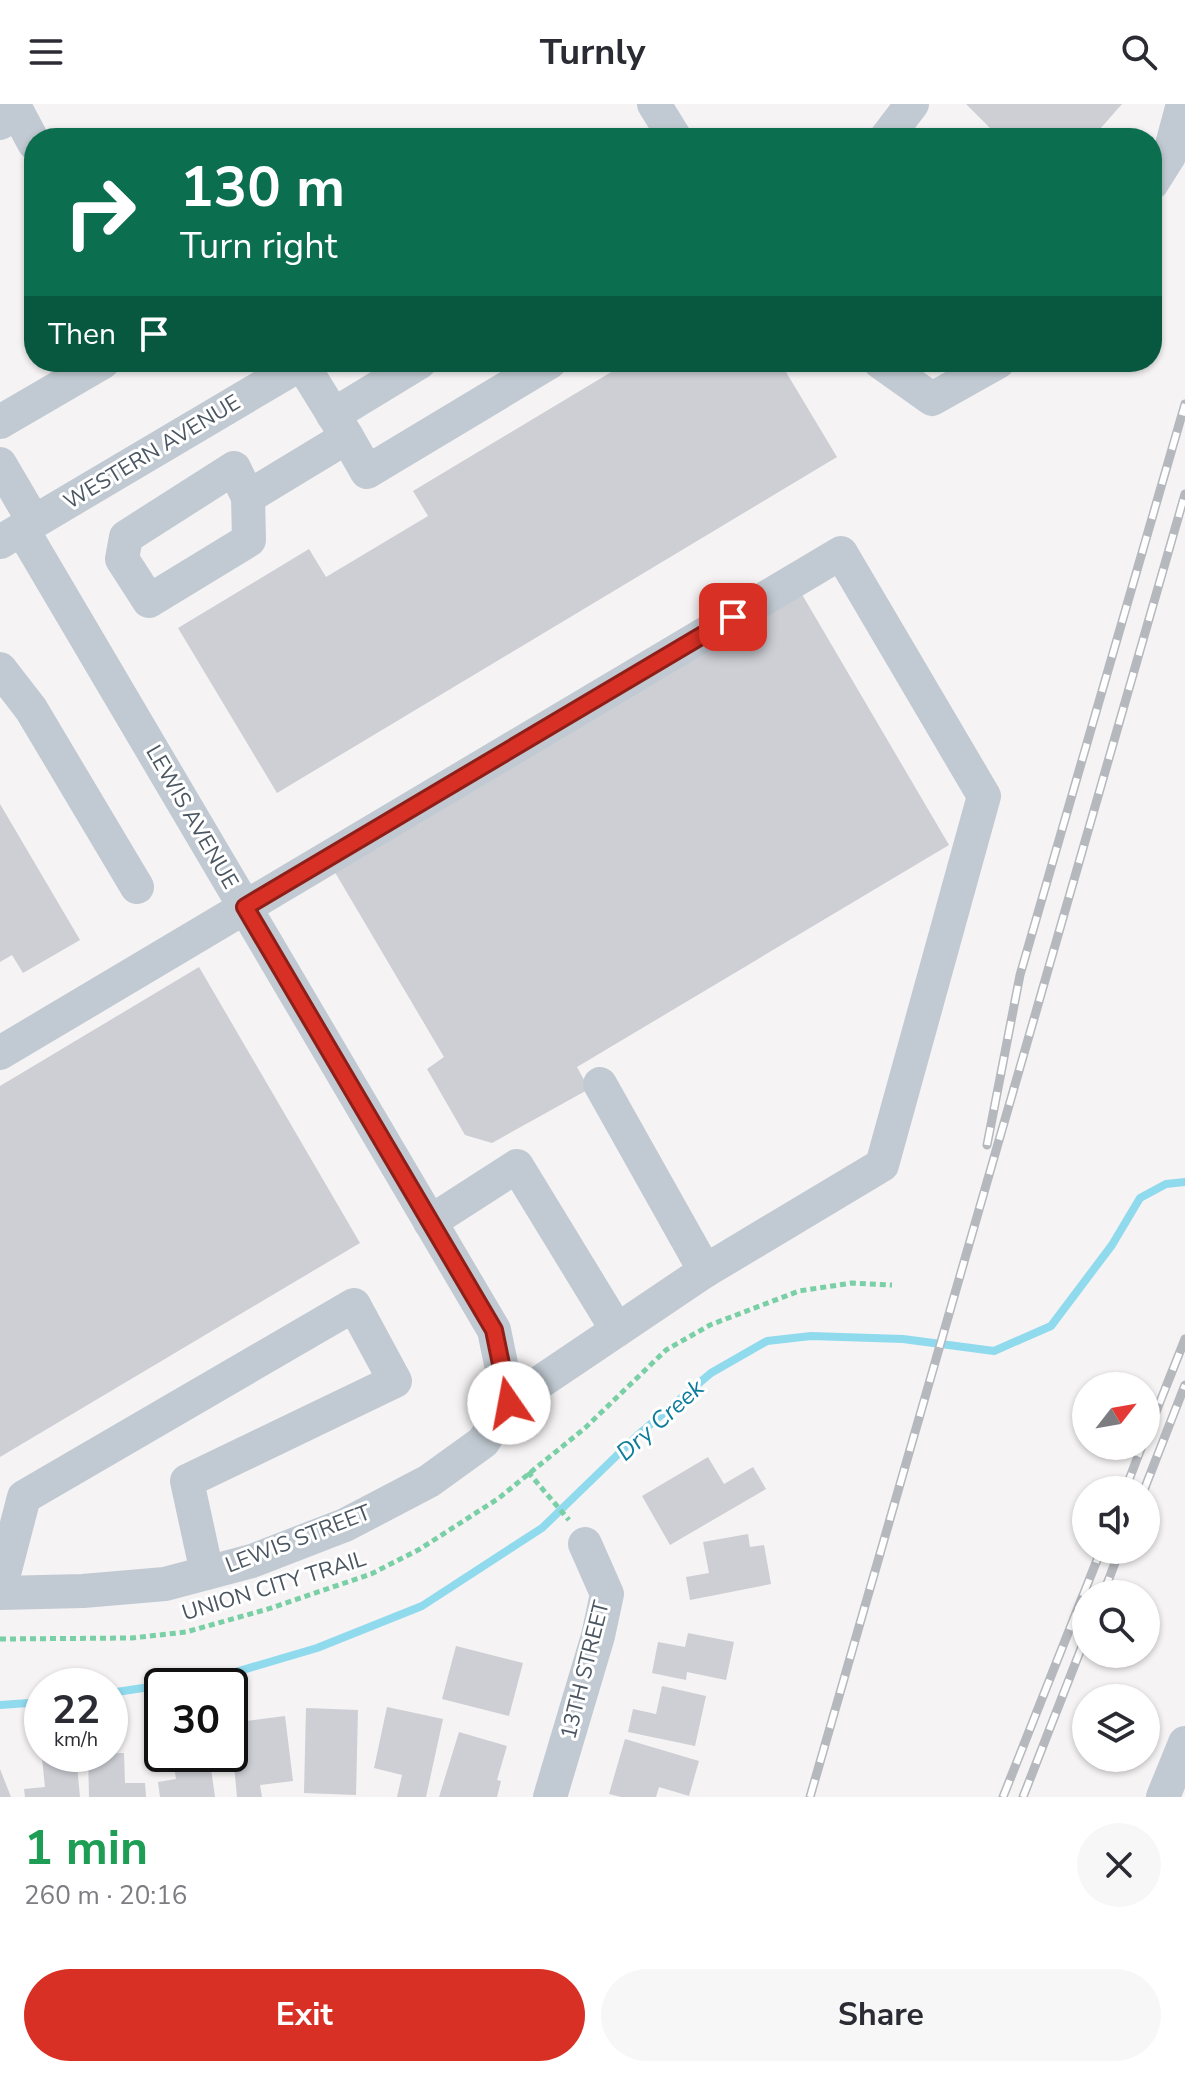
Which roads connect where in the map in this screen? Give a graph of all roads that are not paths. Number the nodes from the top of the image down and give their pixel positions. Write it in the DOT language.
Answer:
graph roads {
  1 [pos="1183,104"];
  2 [pos="0,123"];
  3 [pos="26,128"];
  4 [pos="1162,167"];
  5 [pos="86,372"];
  6 [pos="288,372"];
  7 [pos="308,372"];
  8 [pos="408,372"];
  9 [pos="533,372"];
  10 [pos="894,372"];
  11 [pos="980,372"];
  12 [pos="0,422"];
  13 [pos="340,426"];
  14 [pos="0,464"];
  15 [pos="248,497"];
  16 [pos="19,531"];
  17 [pos="0,669"];
  18 [pos="137,887"];
  19 [pos="245,907"];
  20 [pos="0,1053"];
  21 [pos="600,1084"];
  22 [pos="430,1222"];
  23 [pos="705,1271"];
  24 [pos="617,1330"];
  25 [pos="509,1403"];
  26 [pos="582,1538"];
  27 [pos="207,1573"];
  28 [pos="0,1591"];
  29 [pos="1185,1743"];
  30 [pos="1166,1796"];
  31 [pos="550,1797"];
  1 -- 4 [label="street"];
  2 -- 3 [label="street"];
  5 -- 12 [label="street"];
  6 -- 16 [label="street, WESTERN AVENUE"];
  7 -- 13 [label="street"];
  8 -- 13 [label="street"];
  9 -- 13 [label="street"];
  10 -- 11 [label="street"];
  13 -- 15 [label="street"];
  14 -- 16 [label="street, LEWIS AVENUE"];
  16 -- 19 [label="street, LEWIS AVENUE"];
  17 -- 18 [label="street"];
  19 -- 20 [label="street"];
  19 -- 22 [label="street, LEWIS AVENUE"];
  19 -- 23 [label="street"];
  21 -- 23 [label="street"];
  22 -- 24 [label="street"];
  22 -- 25 [label="street, LEWIS AVENUE"];
  23 -- 24 [label="street"];
  24 -- 25 [label="street"];
  25 -- 27 [label="street, LEWIS STREET"];
  26 -- 31 [label="street, 13TH STREET"];
  27 -- 28 [label="street, LEWIS STREET"];
  27 -- 28 [label="street"];
  29 -- 30 [label="street"];
}
